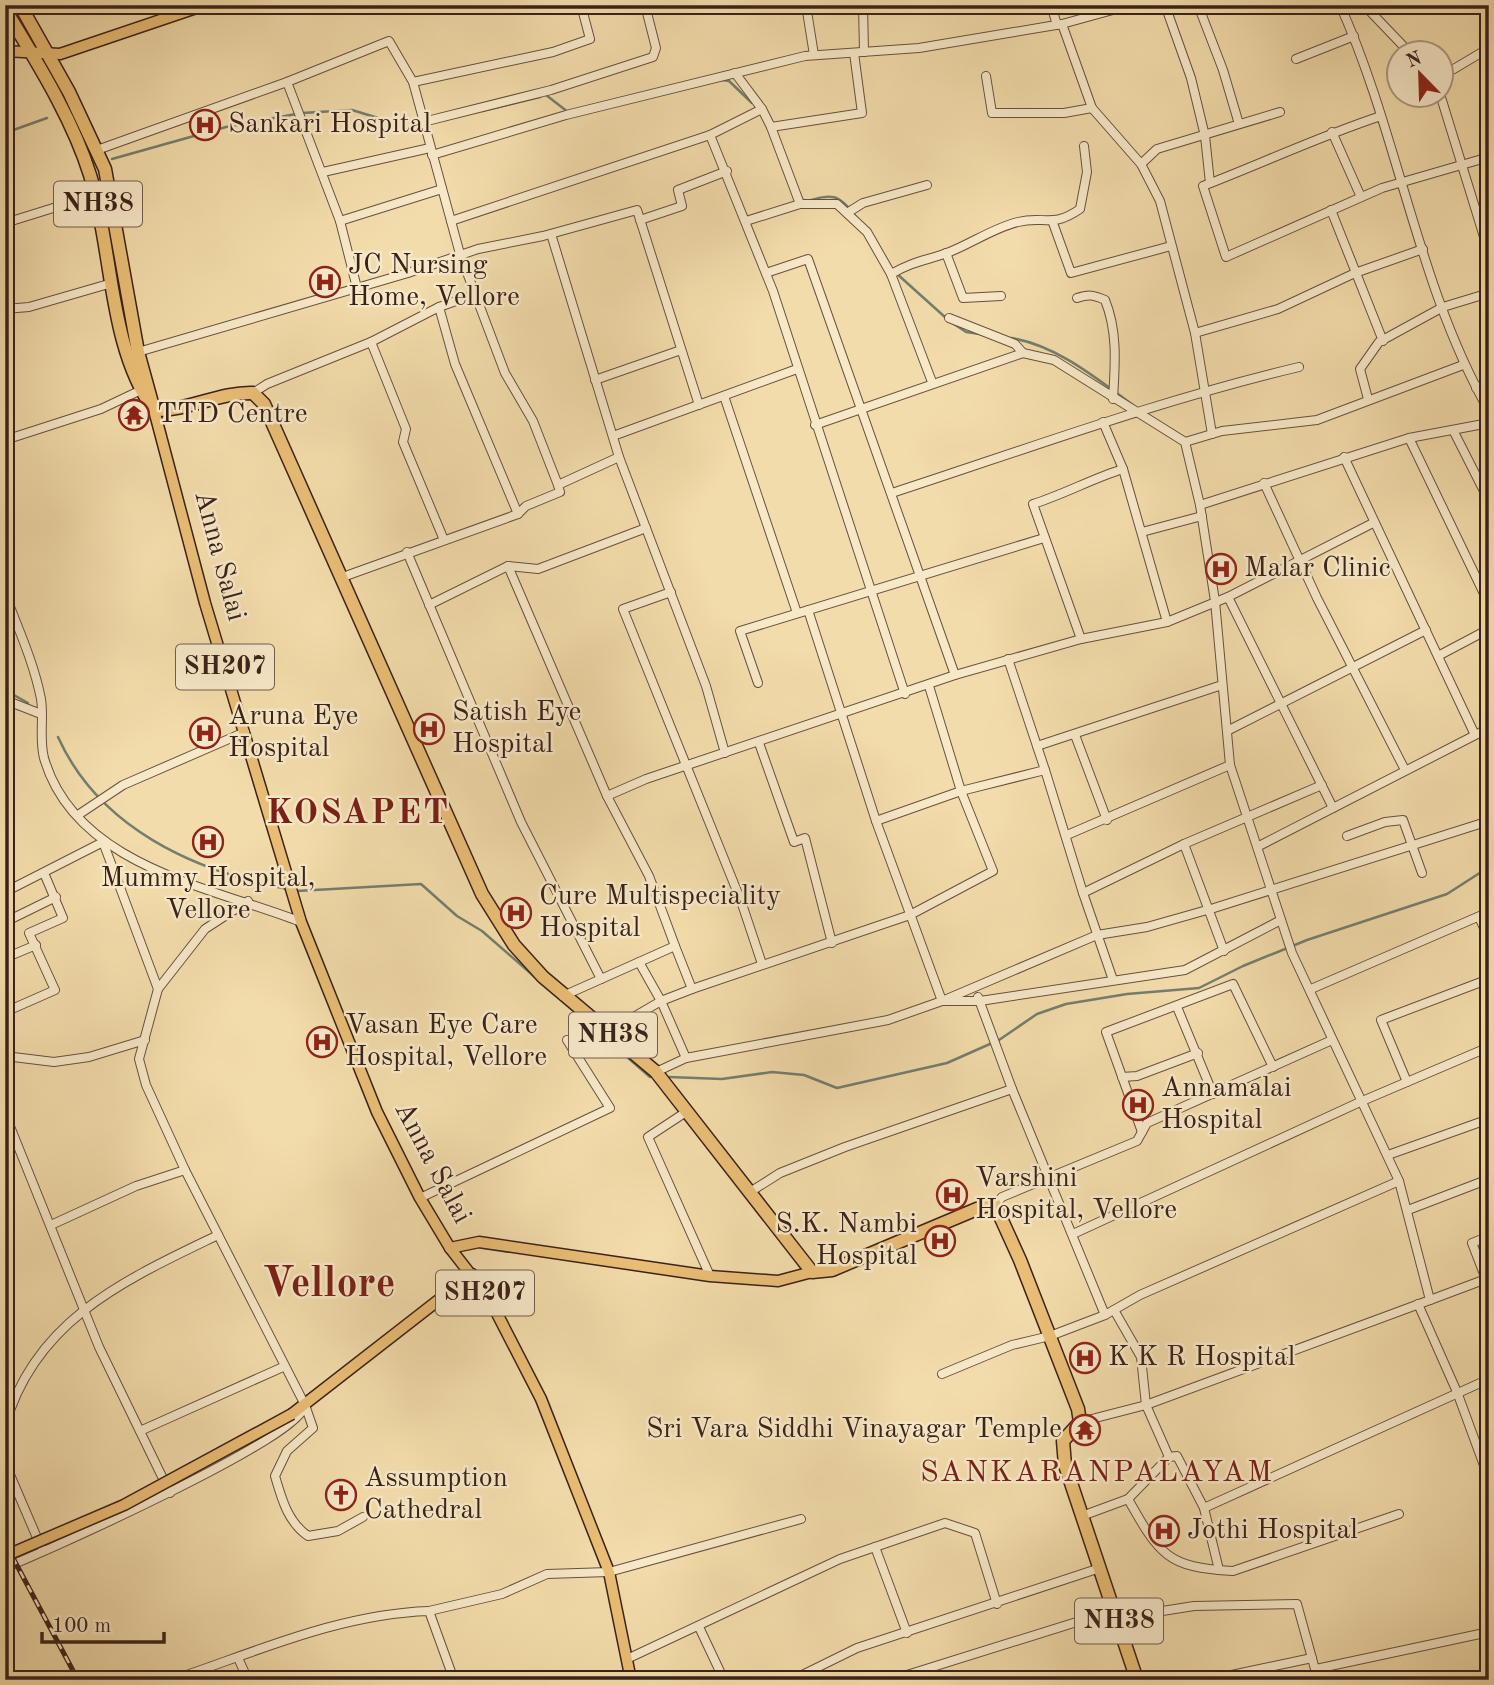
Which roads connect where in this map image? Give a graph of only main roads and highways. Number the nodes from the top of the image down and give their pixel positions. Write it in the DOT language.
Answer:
graph roads {
  1 [pos="20,5"];
  2 [pos="205,5"];
  3 [pos="178,10"];
  4 [pos="7,19"];
  5 [pos="5,51"];
  6 [pos="29,51"];
  7 [pos="48,53"];
  8 [pos="154,411"];
  9 [pos="450,1248"];
  10 [pos="812,1272"];
  11 [pos="472,1274"];
  12 [pos="5,1556"];
  13 [pos="631,1680"];
  14 [pos="1137,1680"];
  1 -- 7 [label="highway, Anna Salai / NH38"];
  2 -- 3 [label="main road"];
  3 -- 7 [label="main road"];
  4 -- 6 [label="highway, Anna Salai / NH38"];
  5 -- 6 [label="main road"];
  6 -- 7 [label="main road"];
  6 -- 8 [label="highway, Anna Salai / NH38"];
  7 -- 8 [label="highway, Anna Salai / NH38"];
  8 -- 9 [label="main road, Anna Salai / SH207"];
  8 -- 10 [label="highway, NH38"];
  9 -- 10 [label="main road"];
  9 -- 11 [label="main road, Anna Salai / SH207"];
  10 -- 14 [label="highway, NH38"];
  11 -- 12 [label="main road, bridge"];
  11 -- 13 [label="main road, Anna Salai / SH207"];
}
